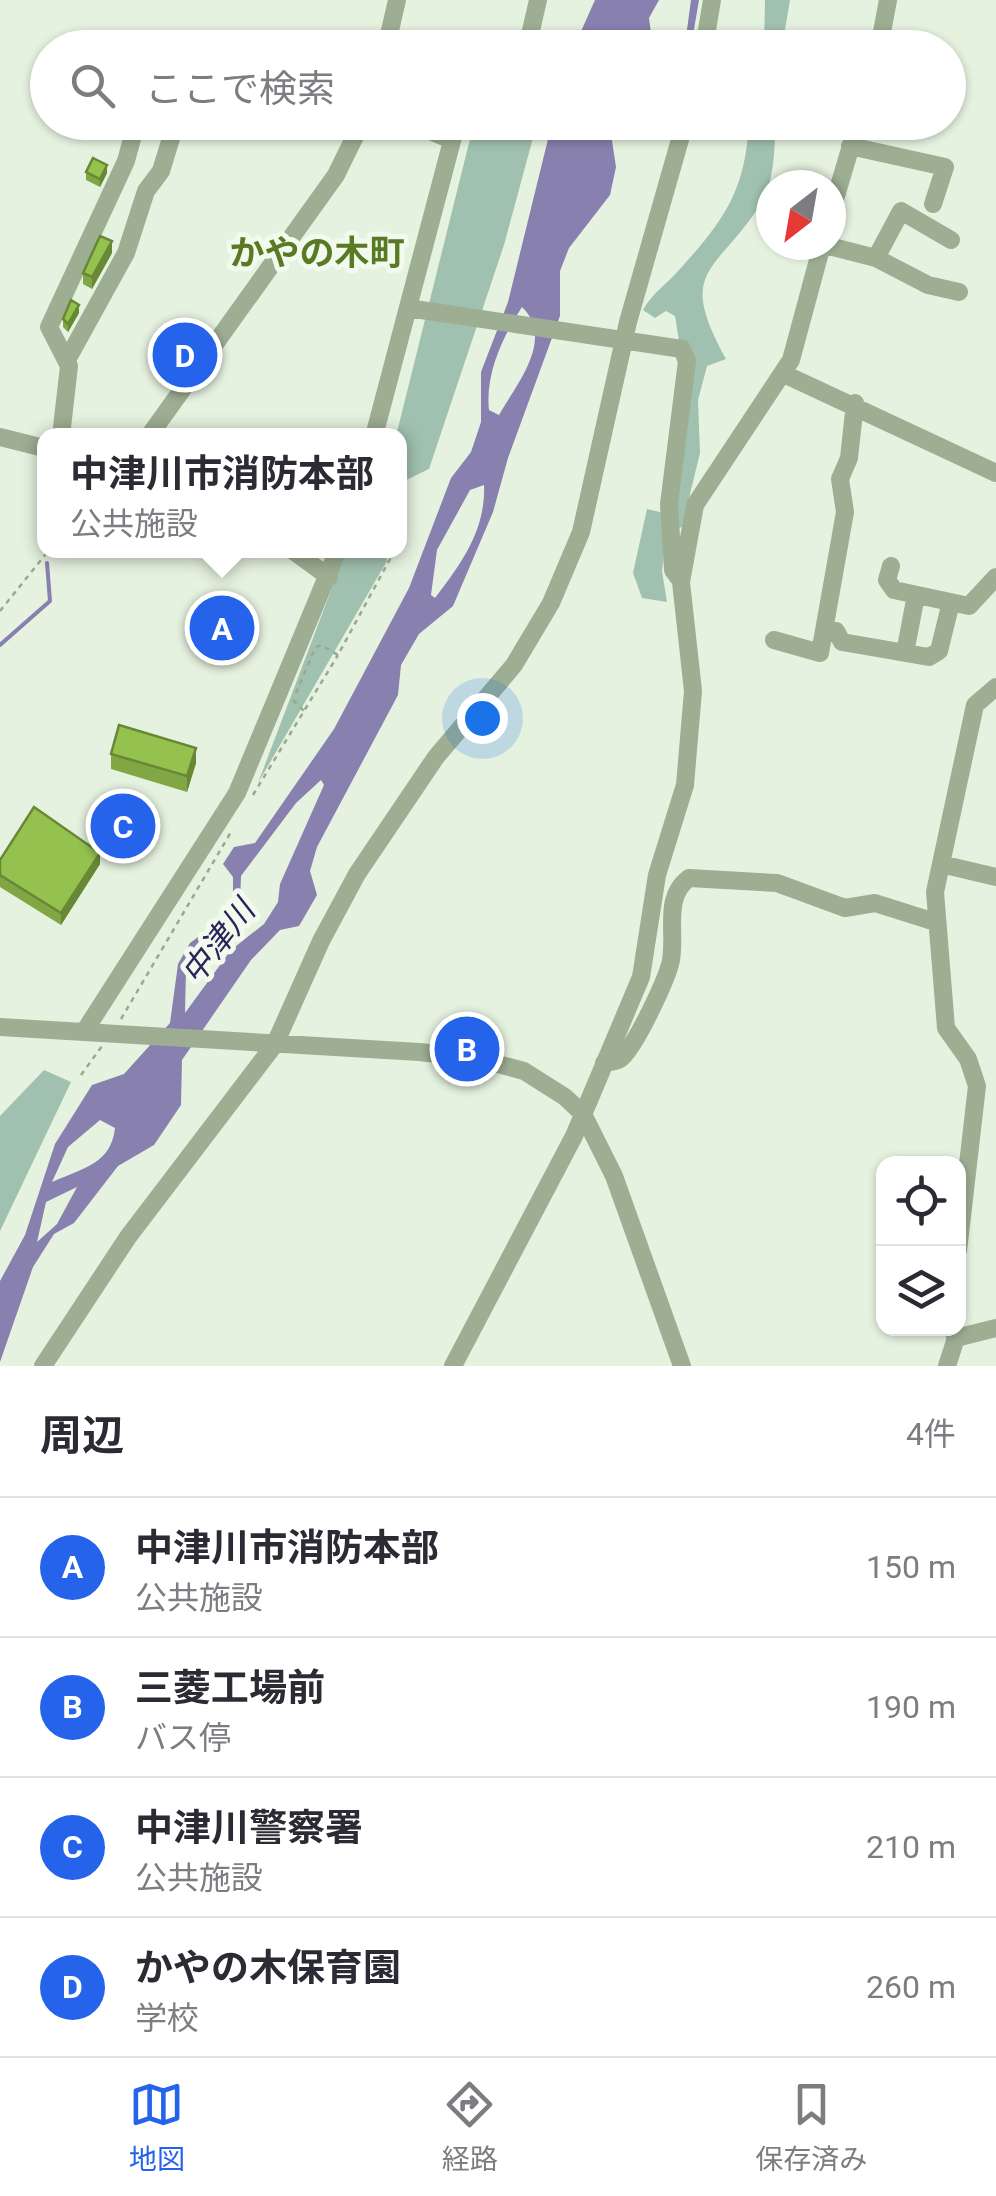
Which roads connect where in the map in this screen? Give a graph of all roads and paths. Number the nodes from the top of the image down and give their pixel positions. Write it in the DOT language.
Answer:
graph roads {
  1 [pos="397,0"];
  2 [pos="538,0"];
  3 [pos="712,0"];
  4 [pos="888,0"];
  5 [pos="390,30"];
  6 [pos="531,30"];
  7 [pos="707,30"];
  8 [pos="882,30"];
  9 [pos="132,140"];
  10 [pos="170,140"];
  11 [pos="353,140"];
  12 [pos="451,140"];
  13 [pos="680,140"];
  14 [pos="852,140"];
  15 [pos="850,146"];
  16 [pos="843,170"];
  17 [pos="933,204"];
  18 [pos="951,240"];
  19 [pos="846,250"];
  20 [pos="876,258"];
  21 [pos="819,260"];
  22 [pos="959,292"];
  23 [pos="408,308"];
  24 [pos="67,360"];
  25 [pos="784,374"];
  26 [pos="855,404"];
  27 [pos="62,428"];
  28 [pos="155,428"];
  29 [pos="376,428"];
  30 [pos="0,437"];
  31 [pos="37,446"];
  32 [pos="996,473"];
  33 [pos="43,558"];
  34 [pos="303,558"];
  35 [pos="335,558"];
  36 [pos="390,558"];
  37 [pos="891,566"];
  38 [pos="329,577"];
  39 [pos="996,577"];
  40 [pos="681,582"];
  41 [pos="916,595"];
  42 [pos="952,602"];
  43 [pos="0,612"];
  44 [pos="836,631"];
  45 [pos="774,640"];
  46 [pos="906,653"];
  47 [pos="338,656"];
  48 [pos="996,687"];
  49 [pos="304,711"];
  50 [pos="243,798"];
  51 [pos="239,819"];
  52 [pos="940,864"];
  53 [pos="996,877"];
  54 [pos="934,922"];
  55 [pos="120,1021"];
  56 [pos="0,1027"];
  57 [pos="97,1033"];
  58 [pos="266,1044"];
  59 [pos="604,1063"];
  60 [pos="81,1075"];
  61 [pos="583,1114"];
  62 [pos="958,1246"];
  63 [pos="996,1328"];
  64 [pos="966,1332"];
  65 [pos="954,1336"];
  66 [pos="43,1366"];
  67 [pos="454,1366"];
  68 [pos="682,1366"];
  69 [pos="947,1366"];
  1 -- 5 [label="street"];
  2 -- 6 [label="street"];
  3 -- 7 [label="street"];
  4 -- 8 [label="street"];
  9 -- 24 [label="street"];
  10 -- 24 [label="street"];
  11 -- 28 [label="street"];
  12 -- 23 [label="street"];
  13 -- 58 [label="street"];
  14 -- 15 [label="street"];
  15 -- 16 [label="street"];
  15 -- 17 [label="street"];
  18 -- 20 [label="street"];
  19 -- 20 [label="street"];
  20 -- 22 [label="street"];
  21 -- 25 [label="street"];
  23 -- 29 [label="street"];
  23 -- 40 [label="street"];
  24 -- 27 [label="street"];
  25 -- 26 [label="street"];
  25 -- 40 [label="street"];
  26 -- 32 [label="street"];
  26 -- 45 [label="street"];
  30 -- 31 [label="street"];
  33 -- 43 [label="path"];
  34 -- 38 [label="street"];
  35 -- 38 [label="street"];
  36 -- 47 [label="path"];
  37 -- 41 [label="street"];
  38 -- 50 [label="street"];
  39 -- 42 [label="street"];
  40 -- 59 [label="street"];
  41 -- 42 [label="street"];
  41 -- 46 [label="street"];
  42 -- 46 [label="street"];
  44 -- 46 [label="street"];
  47 -- 49 [label="path"];
  47 -- 49 [label="path"];
  48 -- 52 [label="street"];
  49 -- 50 [label="path"];
  50 -- 57 [label="street"];
  51 -- 55 [label="path"];
  52 -- 53 [label="street"];
  52 -- 54 [label="street"];
  54 -- 59 [label="street"];
  54 -- 62 [label="street"];
  56 -- 57 [label="street"];
  57 -- 58 [label="street"];
  57 -- 60 [label="path"];
  58 -- 61 [label="street"];
  58 -- 66 [label="street"];
  59 -- 61 [label="street"];
  61 -- 67 [label="street"];
  61 -- 68 [label="street"];
  63 -- 64 [label="street"];
  65 -- 69 [label="street"];
}
